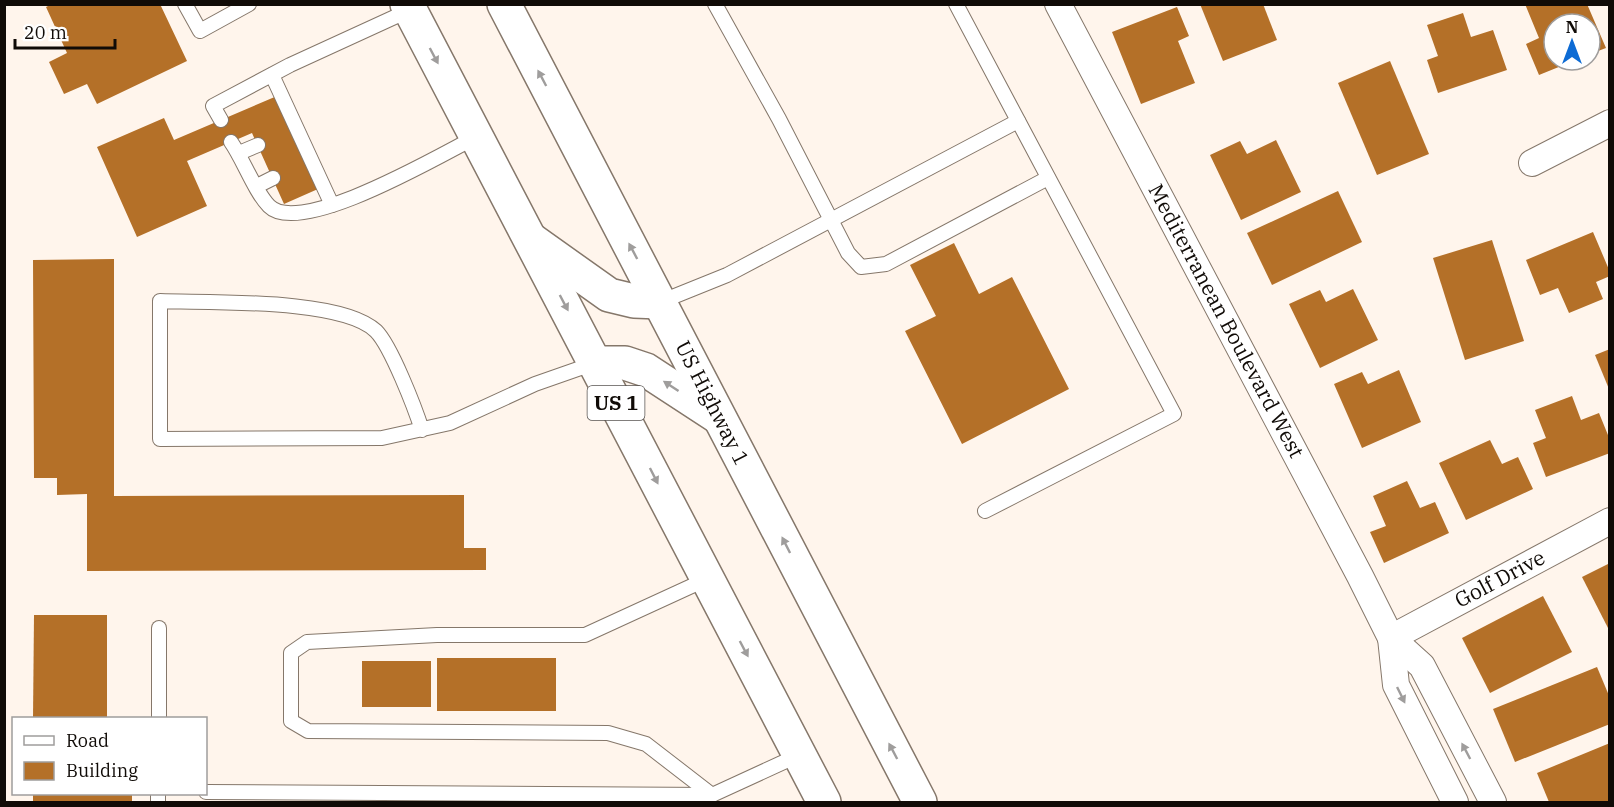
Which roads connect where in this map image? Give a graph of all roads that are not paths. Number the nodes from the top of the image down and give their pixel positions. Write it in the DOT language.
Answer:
graph roads {
  1 [pos="185,4"];
  2 [pos="249,4"];
  3 [pos="504,4"];
  4 [pos="715,4"];
  5 [pos="956,4"];
  6 [pos="1058,4"];
  7 [pos="409,7"];
  8 [pos="272,75"];
  9 [pos="220,120"];
  10 [pos="1018,121"];
  11 [pos="1610,123"];
  12 [pos="476,136"];
  13 [pos="258,145"];
  14 [pos="1532,163"];
  15 [pos="273,178"];
  16 [pos="1048,178"];
  17 [pos="257,186"];
  18 [pos="332,205"];
  19 [pos="830,220"];
  20 [pos="529,238"];
  21 [pos="660,302"];
  22 [pos="594,363"];
  23 [pos="720,418"];
  24 [pos="422,430"];
  25 [pos="985,511"];
  26 [pos="1610,520"];
  27 [pos="707,579"];
  28 [pos="159,628"];
  29 [pos="1391,638"];
  30 [pos="159,717"];
  31 [pos="799,755"];
  32 [pos="207,792"];
  33 [pos="348,798"];
  34 [pos="710,799"];
  35 [pos="824,802"];
  36 [pos="920,802"];
  37 [pos="1455,802"];
  38 [pos="1493,802"];
  1 -- 2 [label="lane"];
  21 -- 3 [label="main road, US Highway 1, one-way"];
  4 -- 19 [label="lane"];
  5 -- 10 [label="lane"];
  6 -- 29 [label="street, Mediterranean Boulevard West"];
  7 -- 8 [label="lane"];
  7 -- 12 [label="main road, US 1, one-way"];
  8 -- 9 [label="lane"];
  8 -- 18 [label="lane"];
  10 -- 16 [label="lane"];
  10 -- 19 [label="lane"];
  11 -- 14 [label="street"];
  12 -- 18 [label="lane"];
  12 -- 20 [label="main road, US 1"];
  13 -- 17 [label="lane"];
  15 -- 17 [label="lane"];
  16 -- 19 [label="lane"];
  16 -- 25 [label="lane"];
  17 -- 18 [label="lane"];
  19 -- 21 [label="lane"];
  20 -- 21 [label="main road"];
  20 -- 22 [label="main road, US 1, one-way"];
  21 -- 23 [label="main road, US Highway 1"];
  23 -- 22 [label="main road, one-way"];
  22 -- 24 [label="lane"];
  22 -- 27 [label="main road, US 1, one-way"];
  36 -- 23 [label="main road, US Highway 1, one-way"];
  24 -- 24 [label="lane"];
  26 -- 29 [label="street, Golf Drive"];
  27 -- 31 [label="main road, US 1, one-way"];
  27 -- 34 [label="lane"];
  28 -- 30 [label="lane"];
  29 -- 37 [label="street, Mediterranean Boulevard West, one-way"];
  38 -- 29 [label="street, Mediterranean Boulevard West, one-way"];
  31 -- 34 [label="lane"];
  31 -- 35 [label="main road, US 1"];
  32 -- 33 [label="lane"];
  33 -- 34 [label="lane"];
}
